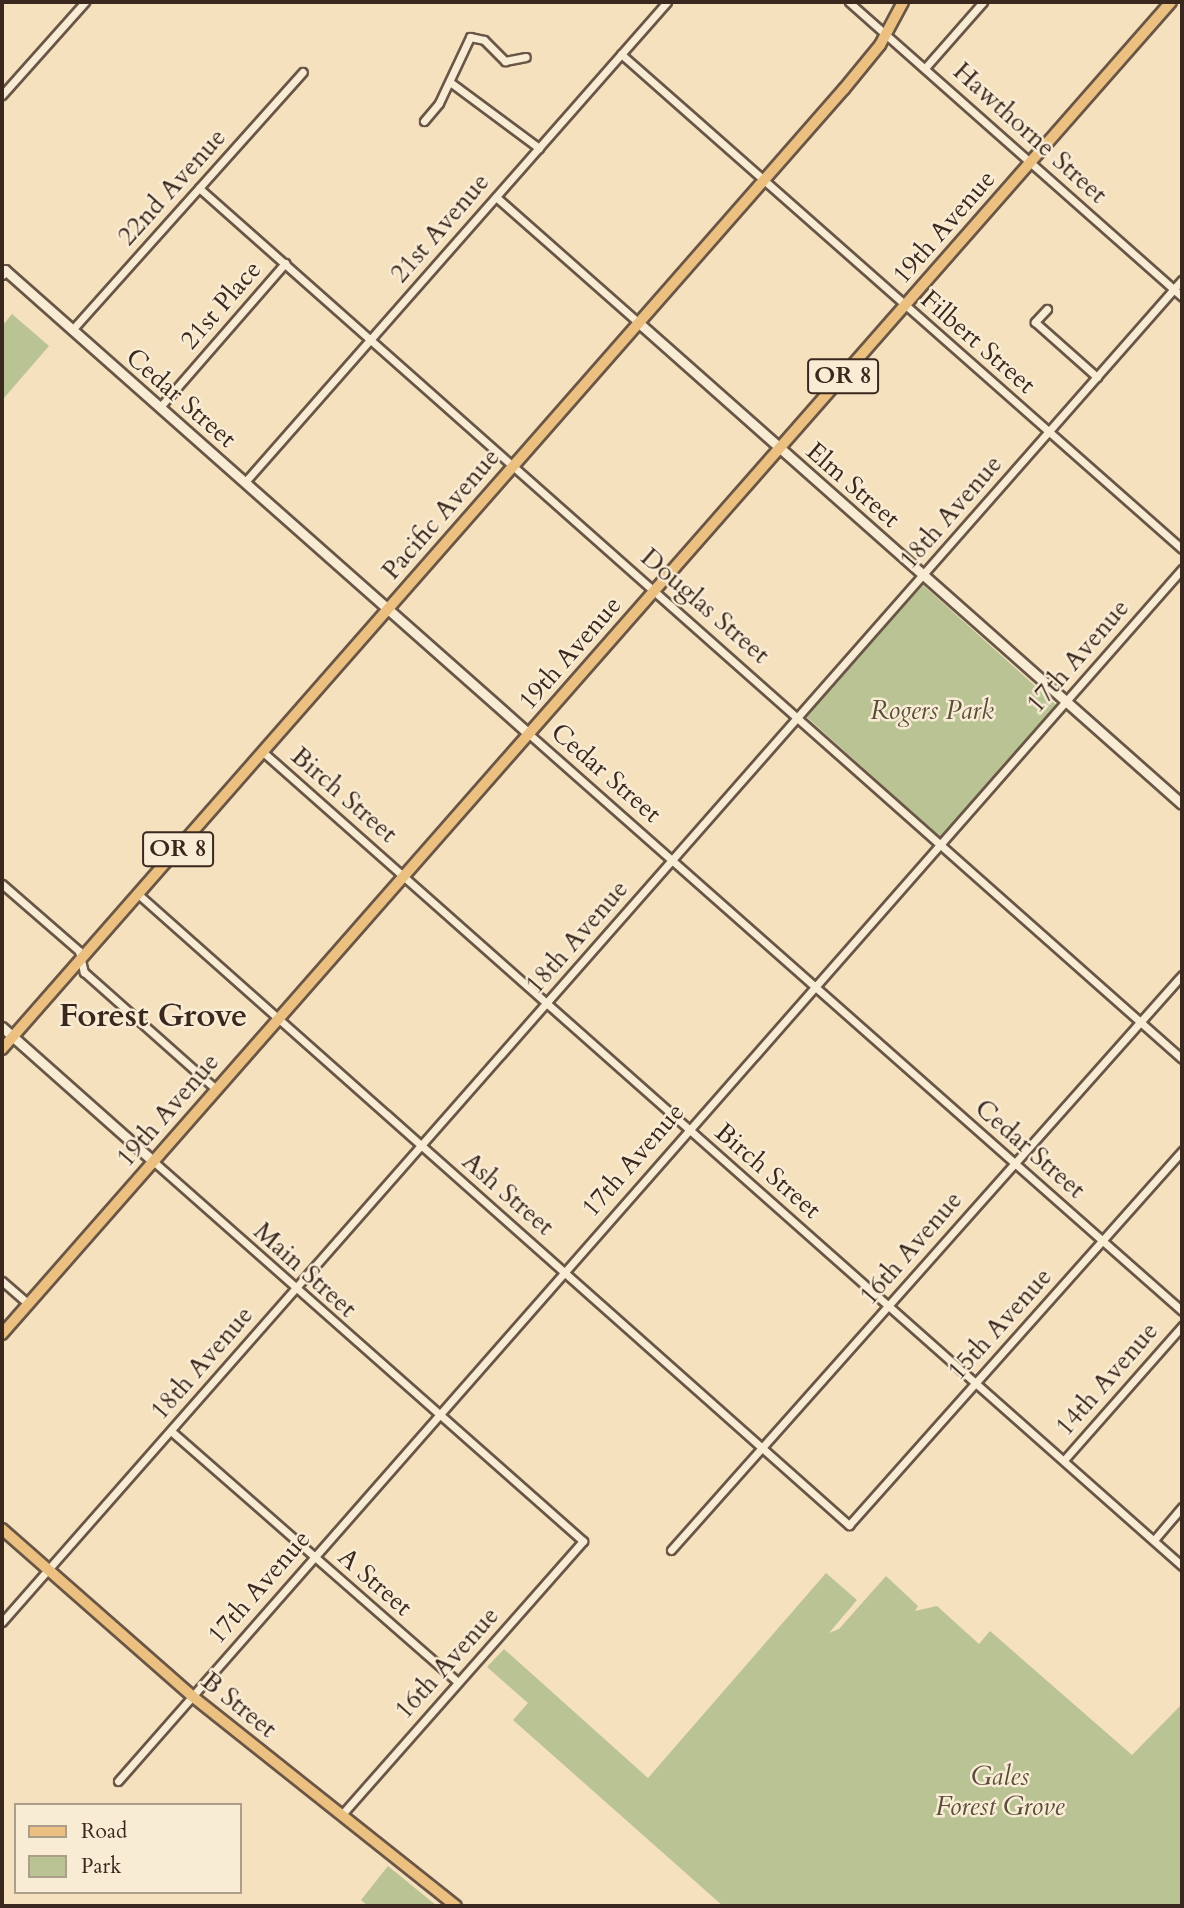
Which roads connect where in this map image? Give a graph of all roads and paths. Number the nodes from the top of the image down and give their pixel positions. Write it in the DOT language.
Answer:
graph roads {
  1 [pos="85,2"];
  2 [pos="667,2"];
  3 [pos="849,2"];
  4 [pos="903,2"];
  5 [pos="983,2"];
  6 [pos="1171,2"];
  7 [pos="887,35"];
  8 [pos="621,54"];
  9 [pos="526,57"];
  10 [pos="925,68"];
  11 [pos="303,72"];
  12 [pos="450,82"];
  13 [pos="2,95"];
  14 [pos="424,121"];
  15 [pos="539,148"];
  16 [pos="1031,162"];
  17 [pos="765,180"];
  18 [pos="199,188"];
  19 [pos="496,197"];
  20 [pos="285,263"];
  21 [pos="3,271"];
  22 [pos="1182,280"];
  23 [pos="1174,290"];
  24 [pos="1182,298"];
  25 [pos="905,306"];
  26 [pos="1047,309"];
  27 [pos="639,323"];
  28 [pos="72,331"];
  29 [pos="372,338"];
  30 [pos="1097,377"];
  31 [pos="160,407"];
  32 [pos="1049,431"];
  33 [pos="779,449"];
  34 [pos="514,466"];
  35 [pos="245,482"];
  36 [pos="1182,549"];
  37 [pos="1182,569"];
  38 [pos="924,575"];
  39 [pos="655,590"];
  40 [pos="388,609"];
  41 [pos="1066,701"];
  42 [pos="799,716"];
  43 [pos="529,734"];
  44 [pos="263,752"];
  45 [pos="1182,804"];
  46 [pos="941,843"];
  47 [pos="674,859"];
  48 [pos="404,876"];
  49 [pos="2,884"];
  50 [pos="138,894"];
  51 [pos="81,959"];
  52 [pos="1182,975"];
  53 [pos="816,986"];
  54 [pos="547,1003"];
  55 [pos="279,1019"];
  56 [pos="1141,1021"];
  57 [pos="2,1027"];
  58 [pos="13,1037"];
  59 [pos="2,1049"];
  60 [pos="1182,1059"];
  61 [pos="216,1089"];
  62 [pos="689,1129"];
  63 [pos="421,1145"];
  64 [pos="1182,1152"];
  65 [pos="153,1161"];
  66 [pos="1014,1163"];
  67 [pos="1103,1241"];
  68 [pos="564,1272"];
  69 [pos="2,1281"];
  70 [pos="295,1289"];
  71 [pos="28,1304"];
  72 [pos="889,1305"];
  73 [pos="1182,1311"];
  74 [pos="1182,1326"];
  75 [pos="2,1334"];
  76 [pos="976,1383"];
  77 [pos="438,1415"];
  78 [pos="171,1431"];
  79 [pos="762,1448"];
  80 [pos="1064,1460"];
  81 [pos="1182,1507"];
  82 [pos="849,1525"];
  83 [pos="2,1529"];
  84 [pos="1154,1540"];
  85 [pos="583,1541"];
  86 [pos="671,1550"];
  87 [pos="314,1556"];
  88 [pos="1182,1566"];
  89 [pos="48,1570"];
  90 [pos="2,1622"];
  91 [pos="457,1682"];
  92 [pos="192,1696"];
  93 [pos="118,1781"];
  94 [pos="343,1814"];
  95 [pos="456,1906"];
  1 -- 13 [label="street"];
  2 -- 8 [label="street, 21st Avenue"];
  3 -- 7 [label="street, Hawthorne Street"];
  4 -- 7 [label="main road, Pacific Avenue / OR 8"];
  5 -- 10 [label="street"];
  6 -- 16 [label="main road, 19th Avenue / OR 8"];
  7 -- 10 [label="street, Hawthorne Street"];
  7 -- 17 [label="main road, Pacific Avenue / OR 8"];
  8 -- 15 [label="street, 21st Avenue"];
  8 -- 17 [label="street, Filbert Street"];
  9 -- 12 [label="street"];
  10 -- 16 [label="street, Hawthorne Street"];
  11 -- 18 [label="street, 22nd Avenue"];
  12 -- 14 [label="street"];
  12 -- 15 [label="street"];
  15 -- 19 [label="street, 21st Avenue"];
  16 -- 23 [label="street, Hawthorne Street"];
  16 -- 25 [label="main road, 19th Avenue / OR 8"];
  17 -- 25 [label="street, Filbert Street"];
  17 -- 27 [label="main road, Pacific Avenue / OR 8"];
  18 -- 20 [label="street, Douglas Street"];
  18 -- 28 [label="street, 22nd Avenue"];
  19 -- 27 [label="street, Elm Street"];
  19 -- 29 [label="street, 21st Avenue"];
  20 -- 29 [label="street, Douglas Street"];
  20 -- 31 [label="street, 21st Place"];
  21 -- 28 [label="street, Cedar Street"];
  22 -- 23 [label="street, 18th Avenue"];
  23 -- 24 [label="street, Hawthorne Street"];
  23 -- 30 [label="street, 18th Avenue"];
  25 -- 32 [label="street, Filbert Street"];
  25 -- 33 [label="main road, 19th Avenue / OR 8"];
  26 -- 30 [label="street"];
  27 -- 33 [label="street, Elm Street"];
  27 -- 34 [label="main road, Pacific Avenue / OR 8"];
  28 -- 31 [label="street, Cedar Street"];
  29 -- 34 [label="street, Douglas Street"];
  29 -- 35 [label="street, 21st Avenue"];
  30 -- 32 [label="street, 18th Avenue"];
  31 -- 35 [label="street, Cedar Street"];
  32 -- 36 [label="street, Filbert Street"];
  32 -- 38 [label="street, 18th Avenue"];
  33 -- 38 [label="street, Elm Street"];
  33 -- 39 [label="main road, 19th Avenue / OR 8"];
  34 -- 39 [label="street, Douglas Street"];
  34 -- 40 [label="main road, Pacific Avenue / OR 8"];
  35 -- 40 [label="street, Cedar Street"];
  37 -- 41 [label="street, 17th Avenue"];
  38 -- 41 [label="street, Elm Street"];
  38 -- 42 [label="street, 18th Avenue"];
  39 -- 42 [label="street, Douglas Street"];
  39 -- 43 [label="main road, 19th Avenue / OR 8"];
  40 -- 43 [label="street, Cedar Street"];
  40 -- 44 [label="main road, Pacific Avenue / OR 8"];
  41 -- 45 [label="street, Elm Street"];
  41 -- 46 [label="street, 17th Avenue"];
  42 -- 46 [label="street, Douglas Street"];
  42 -- 47 [label="street, 18th Avenue"];
  43 -- 47 [label="street, Cedar Street"];
  43 -- 48 [label="main road, 19th Avenue / OR 8"];
  44 -- 48 [label="street, Birch Street"];
  44 -- 50 [label="main road, Pacific Avenue / OR 8"];
  46 -- 53 [label="street, 17th Avenue"];
  46 -- 56 [label="street, Douglas Street"];
  47 -- 53 [label="street, Cedar Street"];
  47 -- 54 [label="street, 18th Avenue"];
  48 -- 54 [label="street, Birch Street"];
  48 -- 55 [label="main road, 19th Avenue / OR 8"];
  49 -- 51 [label="street"];
  50 -- 51 [label="main road, Pacific Avenue / OR 8"];
  50 -- 55 [label="street, Ash Street"];
  51 -- 58 [label="main road, Pacific Avenue / OR 8"];
  51 -- 61 [label="street"];
  52 -- 56 [label="street, 16th Avenue"];
  53 -- 62 [label="street, 17th Avenue"];
  53 -- 66 [label="street, Cedar Street"];
  54 -- 62 [label="street, Birch Street"];
  54 -- 63 [label="street, 18th Avenue"];
  55 -- 61 [label="main road, 19th Avenue / OR 8"];
  55 -- 63 [label="street, Ash Street"];
  56 -- 60 [label="street, Douglas Street"];
  56 -- 66 [label="street, 16th Avenue"];
  57 -- 58 [label="street, Main Street"];
  58 -- 59 [label="main road, Pacific Avenue / OR 8"];
  58 -- 65 [label="street, Main Street"];
  61 -- 65 [label="main road, 19th Avenue / OR 8"];
  62 -- 68 [label="street, 17th Avenue"];
  62 -- 72 [label="street, Birch Street"];
  63 -- 68 [label="street, Ash Street"];
  63 -- 70 [label="street, 18th Avenue"];
  64 -- 67 [label="street, 15th Avenue"];
  65 -- 70 [label="street, Main Street"];
  65 -- 71 [label="main road, 19th Avenue / OR 8"];
  66 -- 67 [label="street, Cedar Street"];
  66 -- 72 [label="street, 16th Avenue"];
  67 -- 73 [label="street, Cedar Street"];
  67 -- 76 [label="street, 15th Avenue"];
  68 -- 77 [label="street, 17th Avenue"];
  68 -- 79 [label="street, Ash Street"];
  69 -- 71 [label="street"];
  70 -- 77 [label="street, Main Street"];
  70 -- 78 [label="street, 18th Avenue"];
  71 -- 75 [label="main road, 19th Avenue / OR 8"];
  72 -- 76 [label="street, Birch Street"];
  72 -- 79 [label="street, 16th Avenue"];
  74 -- 80 [label="street, 14th Avenue"];
  76 -- 80 [label="street, Birch Street"];
  76 -- 82 [label="street, 15th Avenue"];
  77 -- 85 [label="street, Main Street"];
  77 -- 87 [label="street, 17th Avenue"];
  78 -- 87 [label="street, A Street"];
  78 -- 89 [label="street, 18th Avenue"];
  79 -- 82 [label="street, Ash Street"];
  79 -- 86 [label="street, 16th Avenue"];
  80 -- 84 [label="street, Birch Street"];
  81 -- 84 [label="street"];
  83 -- 89 [label="main road, B Street"];
  84 -- 88 [label="street, Birch Street"];
  85 -- 91 [label="street, 16th Avenue"];
  87 -- 91 [label="street, A Street"];
  87 -- 92 [label="street, 17th Avenue"];
  89 -- 90 [label="street, 18th Avenue"];
  89 -- 92 [label="main road, B Street"];
  91 -- 94 [label="street, 16th Avenue"];
  92 -- 93 [label="street, 17th Avenue"];
  92 -- 94 [label="main road, B Street"];
  94 -- 95 [label="main road, B Street"];
}
